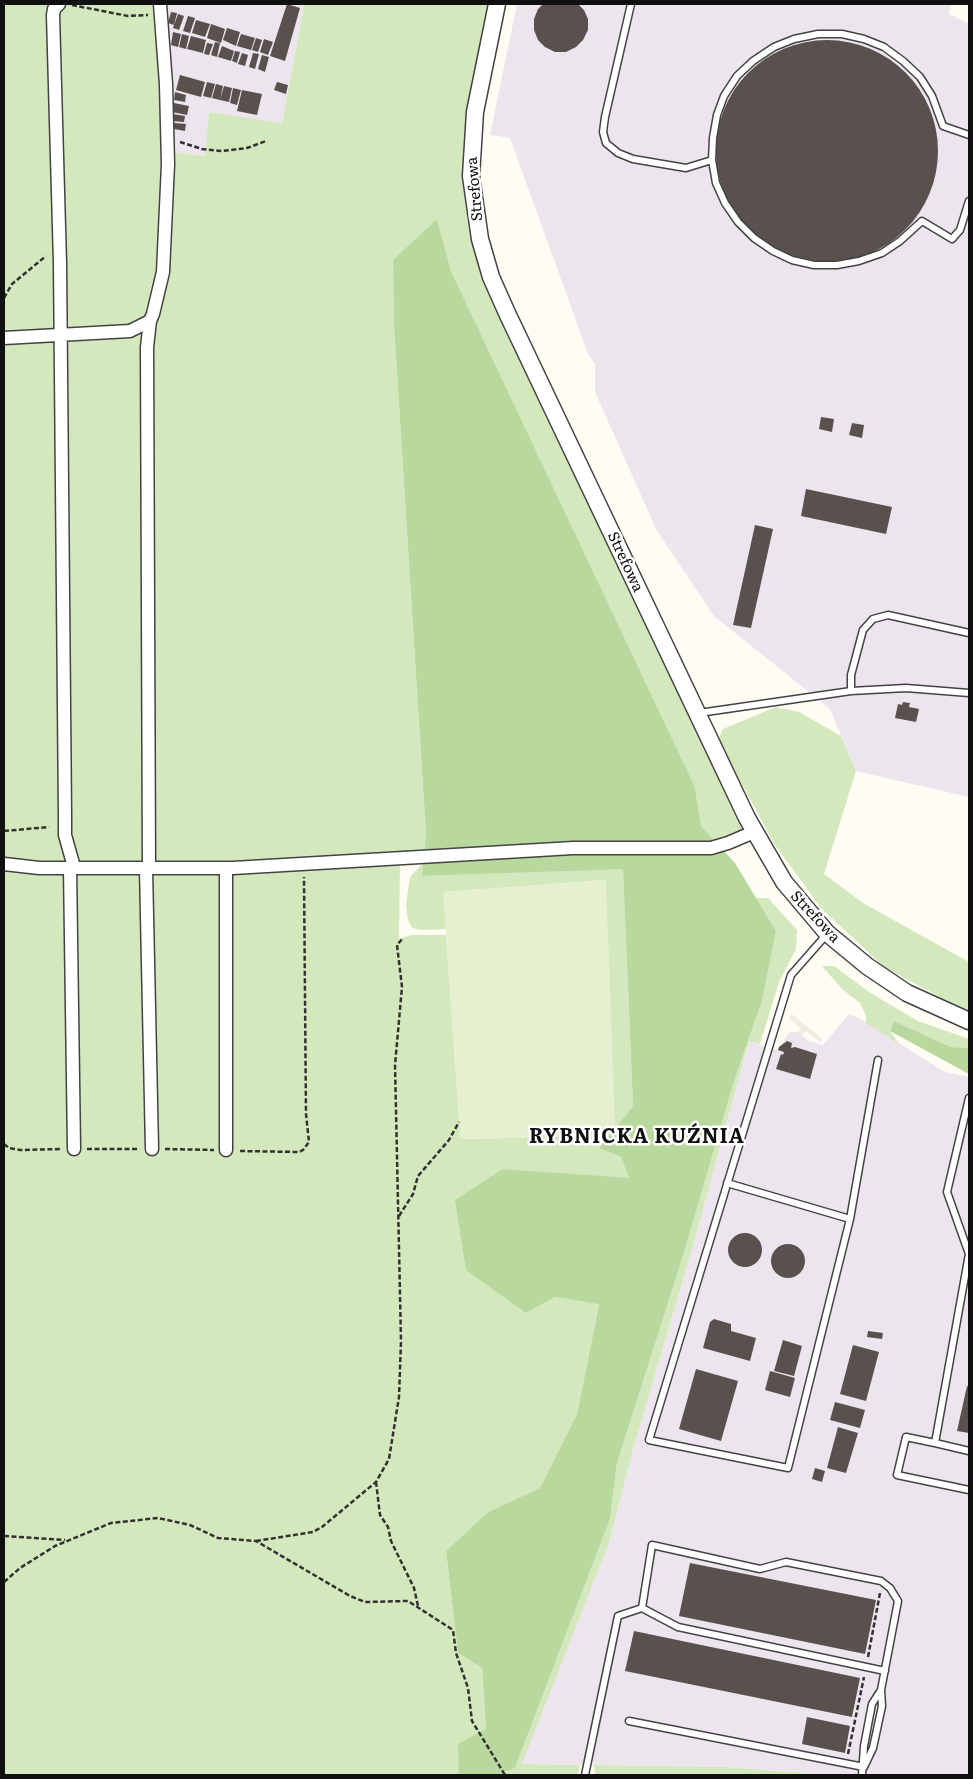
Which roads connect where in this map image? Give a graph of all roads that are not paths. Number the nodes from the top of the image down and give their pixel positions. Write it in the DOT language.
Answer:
graph roads {
  1 [pos="59,4"];
  2 [pos="497,4"];
  3 [pos="631,4"];
  4 [pos="161,6"];
  5 [pos="969,135"];
  6 [pos="712,160"];
  7 [pos="969,201"];
  8 [pos="150,321"];
  9 [pos="60,336"];
  10 [pos="4,338"];
  11 [pos="969,633"];
  12 [pos="851,691"];
  13 [pos="969,693"];
  14 [pos="698,714"];
  15 [pos="754,832"];
  16 [pos="4,864"];
  17 [pos="72,867"];
  18 [pos="226,868"];
  19 [pos="147,869"];
  20 [pos="828,933"];
  21 [pos="969,1021"];
  22 [pos="878,1060"];
  23 [pos="969,1098"];
  24 [pos="74,1149"];
  25 [pos="152,1149"];
  26 [pos="226,1150"];
  27 [pos="727,1183"];
  28 [pos="850,1219"];
  29 [pos="935,1443"];
  30 [pos="969,1451"];
  31 [pos="969,1490"];
  32 [pos="642,1608"];
  33 [pos="884,1671"];
  34 [pos="629,1721"];
  35 [pos="864,1767"];
  36 [pos="585,1775"];
  37 [pos="862,1775"];
  1 -- 9 [label="street"];
  2 -- 14 [label="street, Strefowa"];
  3 -- 6 [label="lane"];
  4 -- 8 [label="street"];
  5 -- 6 [label="lane"];
  6 -- 7 [label="lane"];
  8 -- 9 [label="street"];
  8 -- 19 [label="street"];
  9 -- 10 [label="street"];
  9 -- 17 [label="street"];
  11 -- 12 [label="lane"];
  12 -- 13 [label="lane"];
  12 -- 14 [label="lane"];
  14 -- 15 [label="street, Strefowa"];
  15 -- 18 [label="street"];
  15 -- 20 [label="street, Strefowa"];
  16 -- 17 [label="street"];
  17 -- 19 [label="street"];
  17 -- 24 [label="street"];
  18 -- 19 [label="street"];
  18 -- 26 [label="street"];
  19 -- 25 [label="street"];
  20 -- 21 [label="street, Strefowa"];
  20 -- 27 [label="lane"];
  22 -- 28 [label="lane"];
  23 -- 29 [label="lane"];
  27 -- 28 [label="lane"];
  27 -- 28 [label="lane"];
  29 -- 30 [label="lane"];
  29 -- 31 [label="lane"];
  32 -- 33 [label="lane"];
  32 -- 33 [label="lane"];
  32 -- 36 [label="lane"];
  33 -- 35 [label="lane"];
  34 -- 35 [label="lane"];
  35 -- 37 [label="lane"];
}
